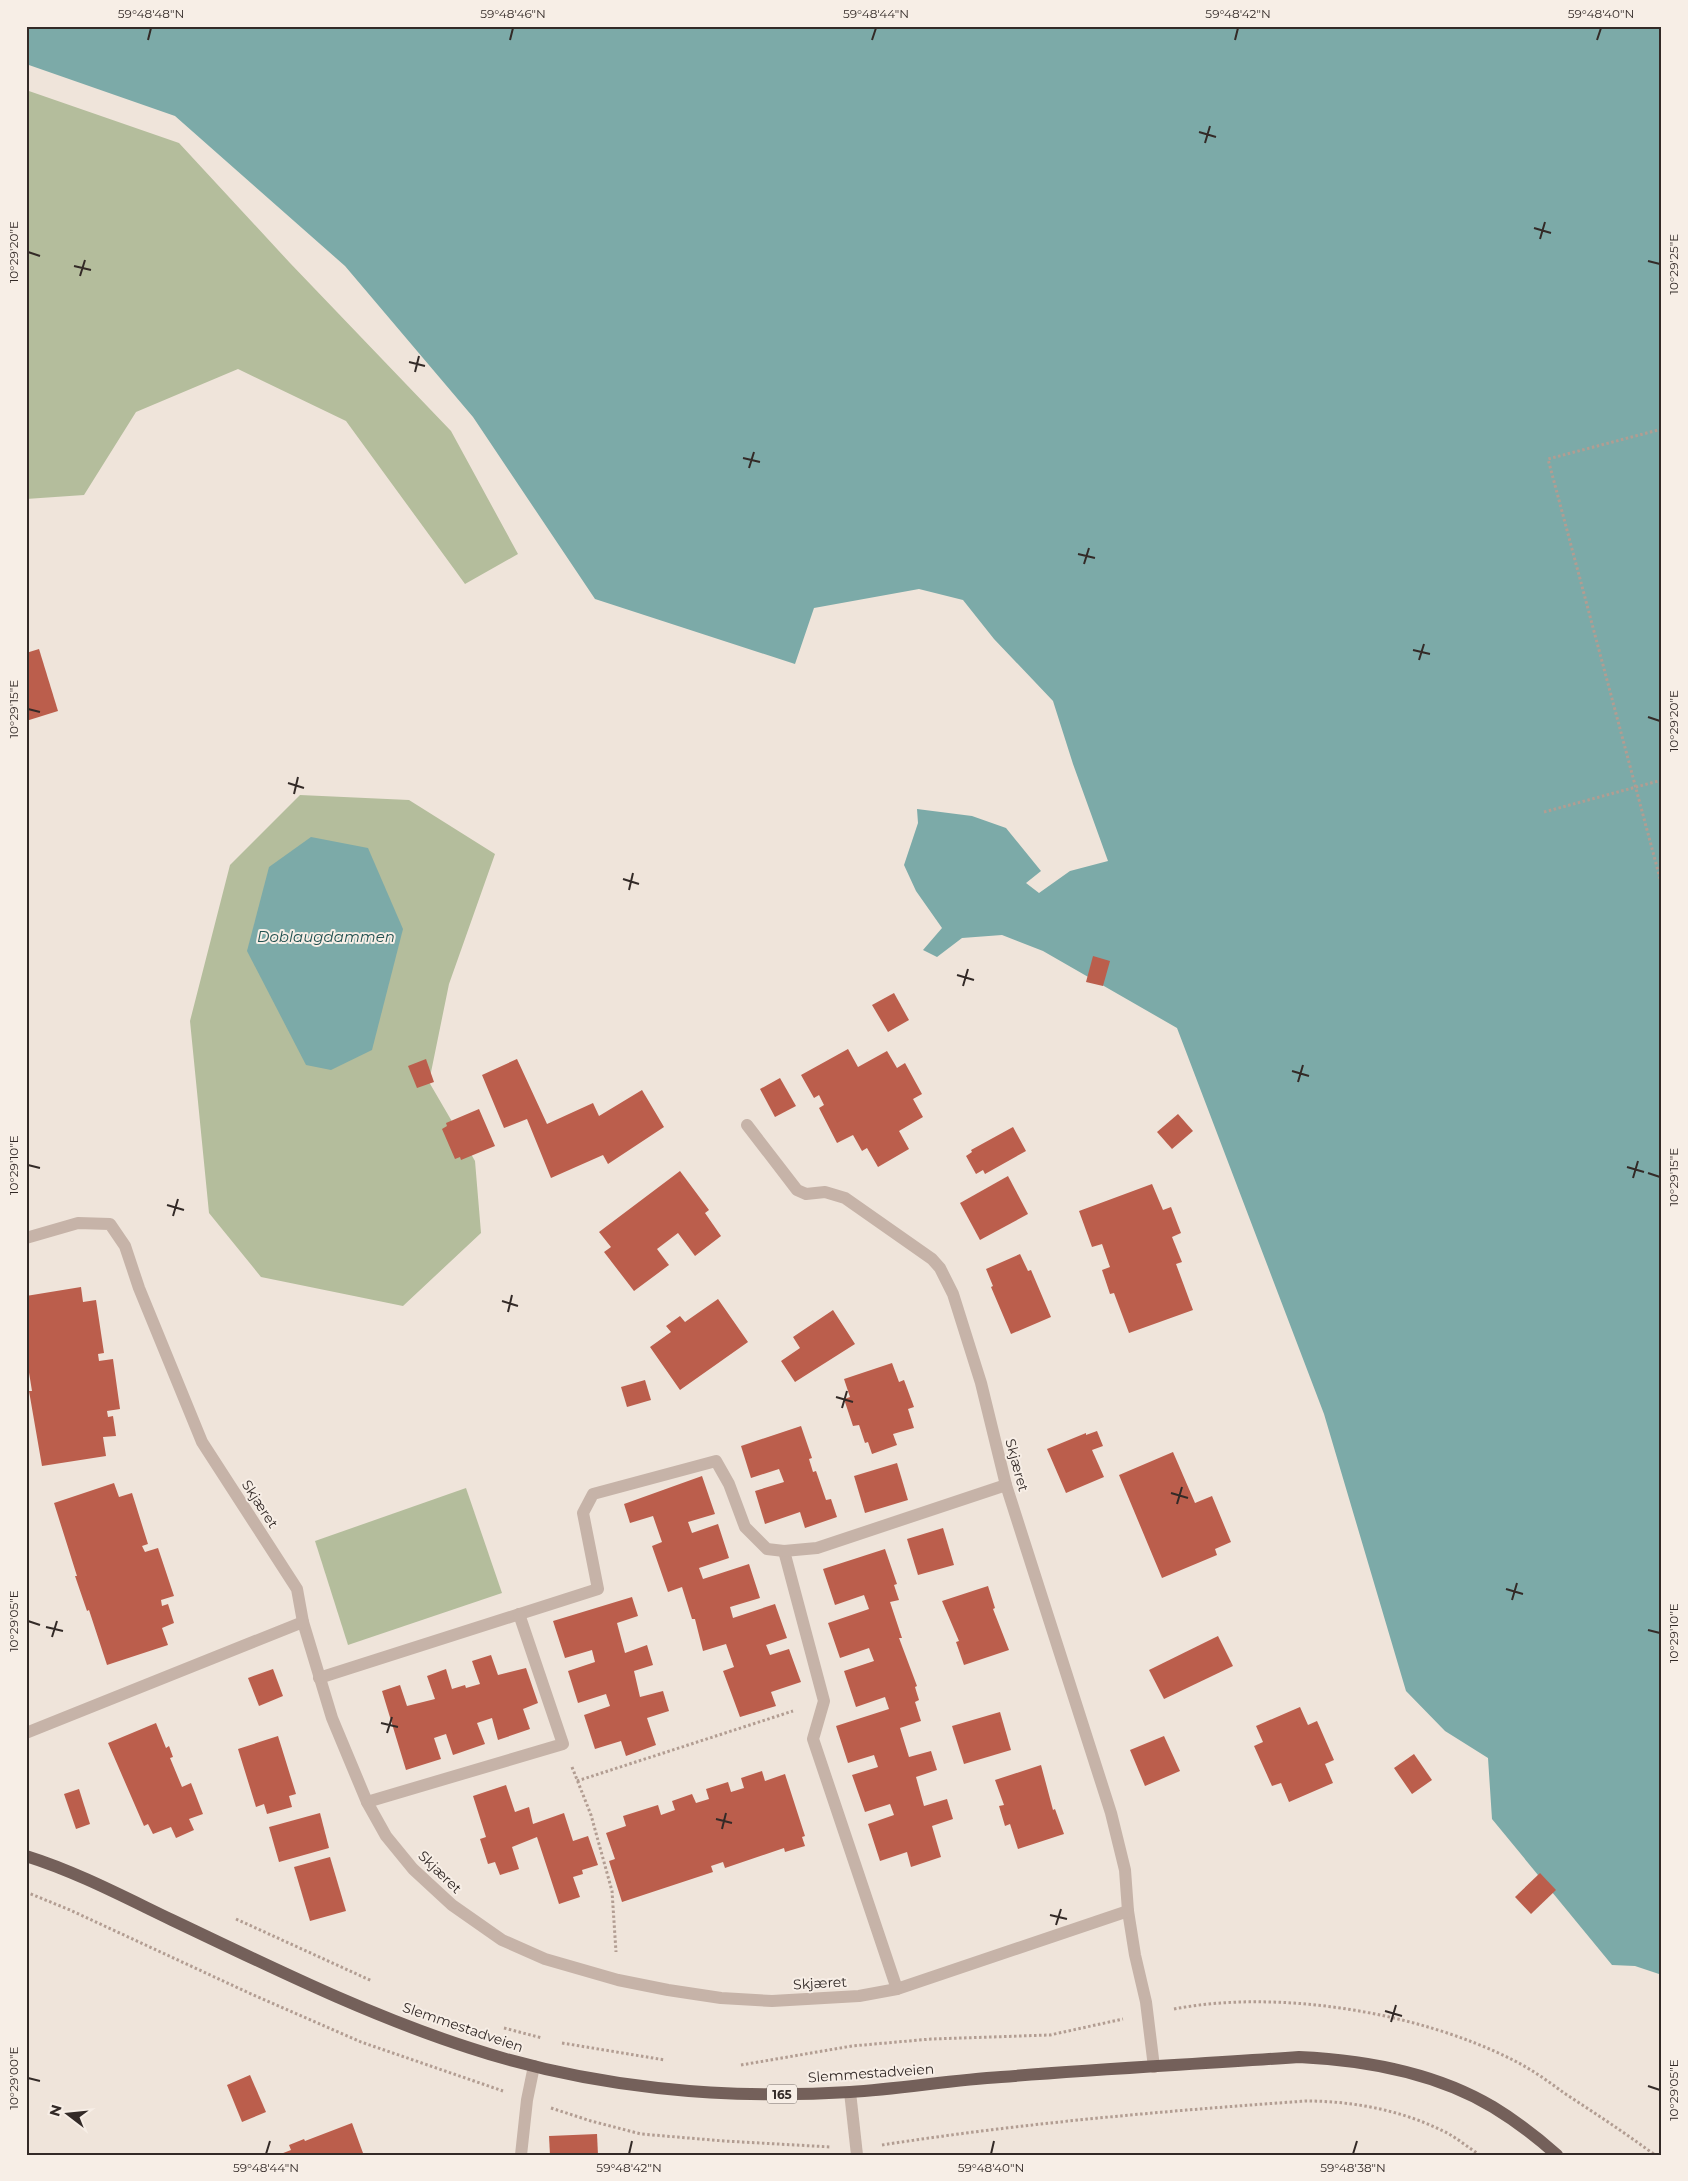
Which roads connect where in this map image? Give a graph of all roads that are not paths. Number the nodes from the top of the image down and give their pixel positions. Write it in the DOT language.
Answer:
graph roads {
  1 [pos="747,1125"];
  2 [pos="26,1238"];
  3 [pos="1006,1485"];
  4 [pos="784,1551"];
  5 [pos="519,1614"];
  6 [pos="303,1622"];
  7 [pos="319,1678"];
  8 [pos="26,1733"];
  9 [pos="366,1802"];
  10 [pos="26,1856"];
  11 [pos="1128,1911"];
  12 [pos="897,1990"];
  13 [pos="534,2066"];
  14 [pos="1154,2067"];
  15 [pos="850,2092"];
  16 [pos="521,2155"];
  17 [pos="857,2155"];
  18 [pos="1557,2155"];
  1 -- 3 [label="street, Skjæret"];
  2 -- 6 [label="street, Skjæret"];
  3 -- 4 [label="street"];
  3 -- 11 [label="street, Skjæret"];
  4 -- 5 [label="street"];
  4 -- 12 [label="street"];
  5 -- 7 [label="street"];
  5 -- 9 [label="street"];
  6 -- 7 [label="street, Skjæret"];
  6 -- 8 [label="street"];
  7 -- 9 [label="street, Skjæret"];
  9 -- 12 [label="street, Skjæret"];
  10 -- 13 [label="main road, Slemmestadveien / 165"];
  11 -- 12 [label="street, Skjæret"];
  11 -- 14 [label="street, Skjæret"];
  13 -- 15 [label="main road, Slemmestadveien / 165"];
  13 -- 16 [label="street"];
  14 -- 15 [label="main road, Slemmestadveien / 165"];
  14 -- 18 [label="main road, Slemmestadveien / 165"];
  15 -- 17 [label="street"];
}
